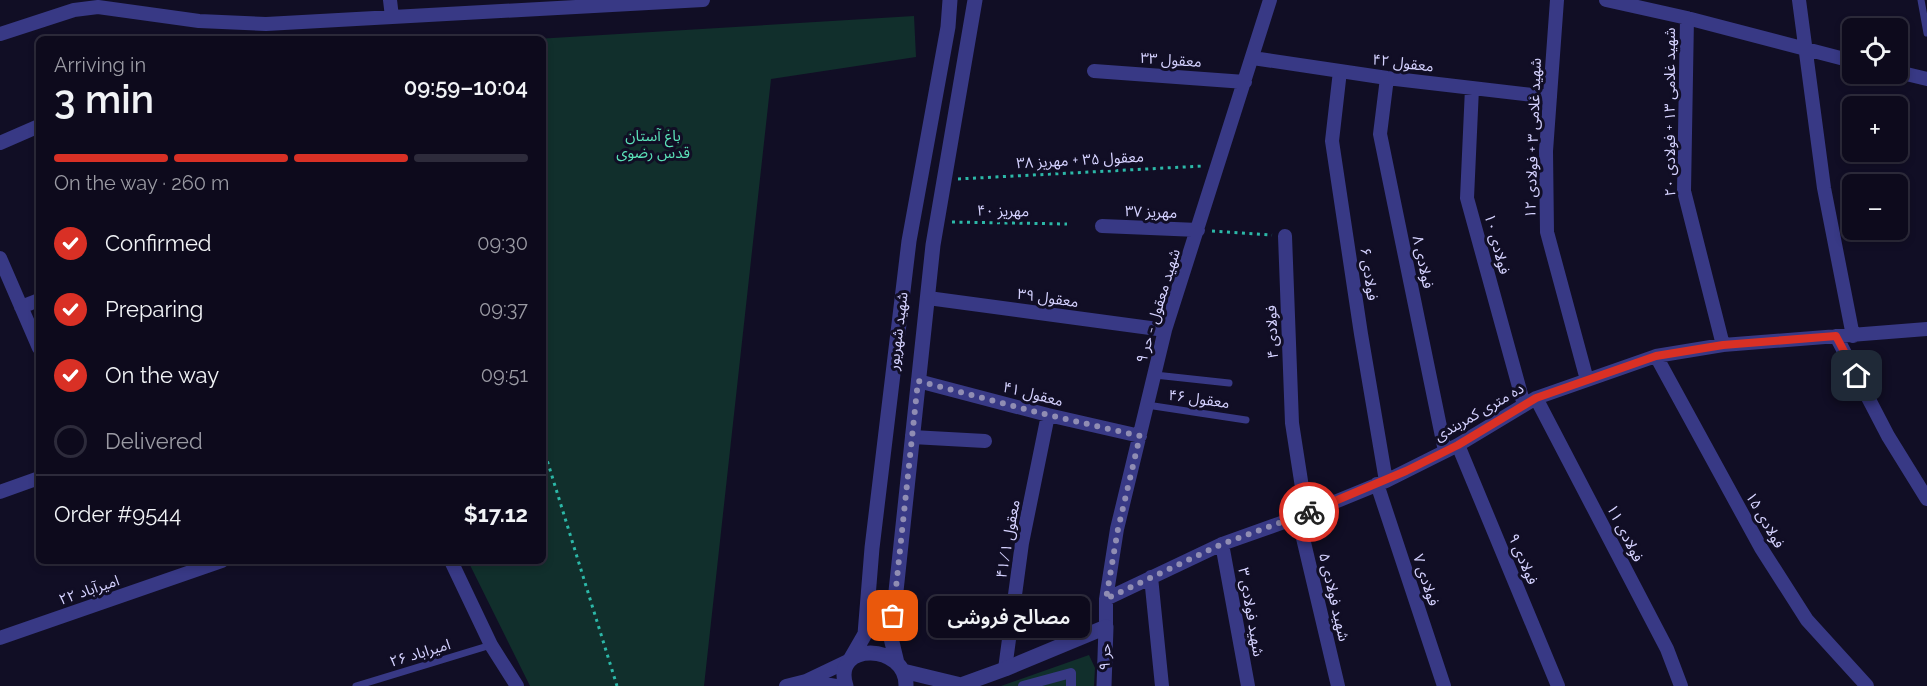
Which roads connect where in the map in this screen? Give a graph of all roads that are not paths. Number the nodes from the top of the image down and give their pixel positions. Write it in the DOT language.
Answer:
graph roads {
  1 [pos="390,0"];
  2 [pos="703,0"];
  3 [pos="950,0"];
  4 [pos="975,0"];
  5 [pos="1270,0"];
  6 [pos="1557,0"];
  7 [pos="1606,0"];
  8 [pos="1799,0"];
  9 [pos="1921,0"];
  10 [pos="392,17"];
  11 [pos="1687,18"];
  12 [pos="1927,33"];
  13 [pos="0,34"];
  14 [pos="1806,49"];
  15 [pos="1253,58"];
  16 [pos="1842,58"];
  17 [pos="1094,71"];
  18 [pos="1340,71"];
  19 [pos="1908,74"];
  20 [pos="1387,78"];
  21 [pos="1927,79"];
  22 [pos="1245,82"];
  23 [pos="1472,88"];
  24 [pos="1550,97"];
  25 [pos="36,127"];
  26 [pos="0,143"];
  27 [pos="1102,226"];
  28 [pos="1198,230"];
  29 [pos="1285,236"];
  30 [pos="0,258"];
  31 [pos="927,298"];
  32 [pos="36,301"];
  33 [pos="21,307"];
  34 [pos="1927,329"];
  35 [pos="1165,330"];
  36 [pos="1836,336"];
  37 [pos="1853,336"];
  38 [pos="36,341"];
  39 [pos="1723,345"];
  40 [pos="1656,356"];
  41 [pos="1155,375"];
  42 [pos="1587,380"];
  43 [pos="918,381"];
  44 [pos="1229,383"];
  45 [pos="1530,401"];
  46 [pos="1147,405"];
  47 [pos="1048,415"];
  48 [pos="1246,420"];
  49 [pos="1140,436"];
  50 [pos="912,437"];
  51 [pos="985,441"];
  52 [pos="1452,448"];
  53 [pos="36,479"];
  54 [pos="1382,483"];
  55 [pos="0,492"];
  56 [pos="1927,499"];
  57 [pos="1302,515"];
  58 [pos="1222,544"];
  59 [pos="213,564"];
  60 [pos="452,564"];
  61 [pos="1152,577"];
  62 [pos="1106,599"];
  63 [pos="1106,627"];
  64 [pos="0,638"];
  65 [pos="491,645"];
  66 [pos="850,660"];
  67 [pos="1005,669"];
  68 [pos="902,673"];
  69 [pos="806,681"];
  70 [pos="356,686"];
  71 [pos="516,686"];
  72 [pos="786,686"];
  73 [pos="836,686"];
  74 [pos="846,686"];
  75 [pos="959,686"];
  76 [pos="1023,686"];
  77 [pos="1071,686"];
  78 [pos="1104,686"];
  79 [pos="1162,686"];
  80 [pos="1248,686"];
  81 [pos="1338,686"];
  82 [pos="1444,686"];
  83 [pos="1558,686"];
  84 [pos="1681,686"];
  85 [pos="1867,686"];
  1 -- 10 [label="street"];
  2 -- 10 [label="street"];
  3 -- 66 [label="street, شهید شهریور"];
  4 -- 31 [label="street, شهید شهریور"];
  5 -- 15 [label="street, شهید معقول - حر ۹"];
  6 -- 24 [label="street, شهید غلامی ۳ + فولادی ۱۲"];
  7 -- 11 [label="street"];
  8 -- 14 [label="street"];
  9 -- 12 [label="lane"];
  10 -- 13 [label="street"];
  11 -- 14 [label="street"];
  11 -- 39 [label="street, شهید غلامی ۱۳ + فولادی ۲۰"];
  14 -- 16 [label="street"];
  14 -- 37 [label="street"];
  15 -- 18 [label="street, معقول ۴۲"];
  15 -- 22 [label="street, شهید معقول - حر ۹"];
  17 -- 22 [label="street, معقول ۳۳"];
  18 -- 20 [label="street, معقول ۴۲"];
  18 -- 54 [label="street, فولادی ۶"];
  19 -- 21 [label="street"];
  20 -- 23 [label="street, معقول ۴۲"];
  20 -- 52 [label="street, فولادی ۸"];
  22 -- 28 [label="street, شهید معقول - حر ۹"];
  23 -- 24 [label="street, معقول ۴۲"];
  23 -- 45 [label="street, فولادی ۱۰"];
  24 -- 42 [label="street, شهید غلامی ۳ + فولادی ۱۲"];
  25 -- 26 [label="street"];
  27 -- 28 [label="street, مهریز ۳۷"];
  28 -- 35 [label="street, شهید معقول - حر ۹"];
  29 -- 57 [label="street, فولادی ۴"];
  30 -- 33 [label="street"];
  31 -- 35 [label="street, معقول ۳۹"];
  31 -- 43 [label="street, شهید شهریور"];
  32 -- 33 [label="street"];
  33 -- 38 [label="street"];
  34 -- 37 [label="street, ده متری کمربندی"];
  35 -- 41 [label="street, شهید معقول - حر ۹"];
  36 -- 37 [label="street, ده متری کمربندی"];
  36 -- 39 [label="street, ده متری کمربندی"];
  36 -- 56 [label="street"];
  39 -- 40 [label="street, ده متری کمربندی"];
  40 -- 42 [label="street, ده متری کمربندی"];
  40 -- 85 [label="street, فولادی ۱۵"];
  41 -- 44 [label="lane"];
  41 -- 46 [label="street, شهید معقول - حر ۹"];
  42 -- 45 [label="street, ده متری کمربندی"];
  43 -- 47 [label="street, معقول ۴۱"];
  43 -- 50 [label="street, شهید شهریور"];
  45 -- 52 [label="street, ده متری کمربندی"];
  45 -- 84 [label="street, فولادی ۱۱"];
  46 -- 48 [label="lane, معقول ۴۶"];
  46 -- 49 [label="street, شهید معقول - حر ۹"];
  47 -- 49 [label="street, معقول ۴۱"];
  47 -- 67 [label="street, معقول ۴۱/۱"];
  49 -- 62 [label="street, شهید معقول - حر ۹"];
  50 -- 51 [label="street"];
  50 -- 68 [label="street, شهید شهریور"];
  52 -- 54 [label="street, ده متری کمربندی"];
  52 -- 83 [label="street, فولادی ۹"];
  53 -- 55 [label="street"];
  54 -- 57 [label="street, ده متری کمربندی"];
  54 -- 82 [label="street, فولادی ۷"];
  57 -- 58 [label="street, ده متری کمربندی"];
  57 -- 81 [label="street, شهید فولادی ۵"];
  58 -- 61 [label="street, ده متری کمربندی"];
  58 -- 80 [label="street, شهید فولادی ۳"];
  59 -- 64 [label="street, امیرآباد ۲۲"];
  60 -- 65 [label="street"];
  61 -- 62 [label="street, ده متری کمربندی"];
  61 -- 79 [label="street"];
  62 -- 63 [label="street, شهید معقول - حر ۹"];
  63 -- 67 [label="street"];
  63 -- 78 [label="street, حر ۹"];
  65 -- 70 [label="lane, امیراباد ۲۶"];
  65 -- 71 [label="street"];
  66 -- 68 [label="street"];
  66 -- 69 [label="street"];
  66 -- 74 [label="street"];
  67 -- 75 [label="street"];
  68 -- 75 [label="street"];
  69 -- 72 [label="street"];
  69 -- 73 [label="street"];
  76 -- 77 [label="street"];
}
